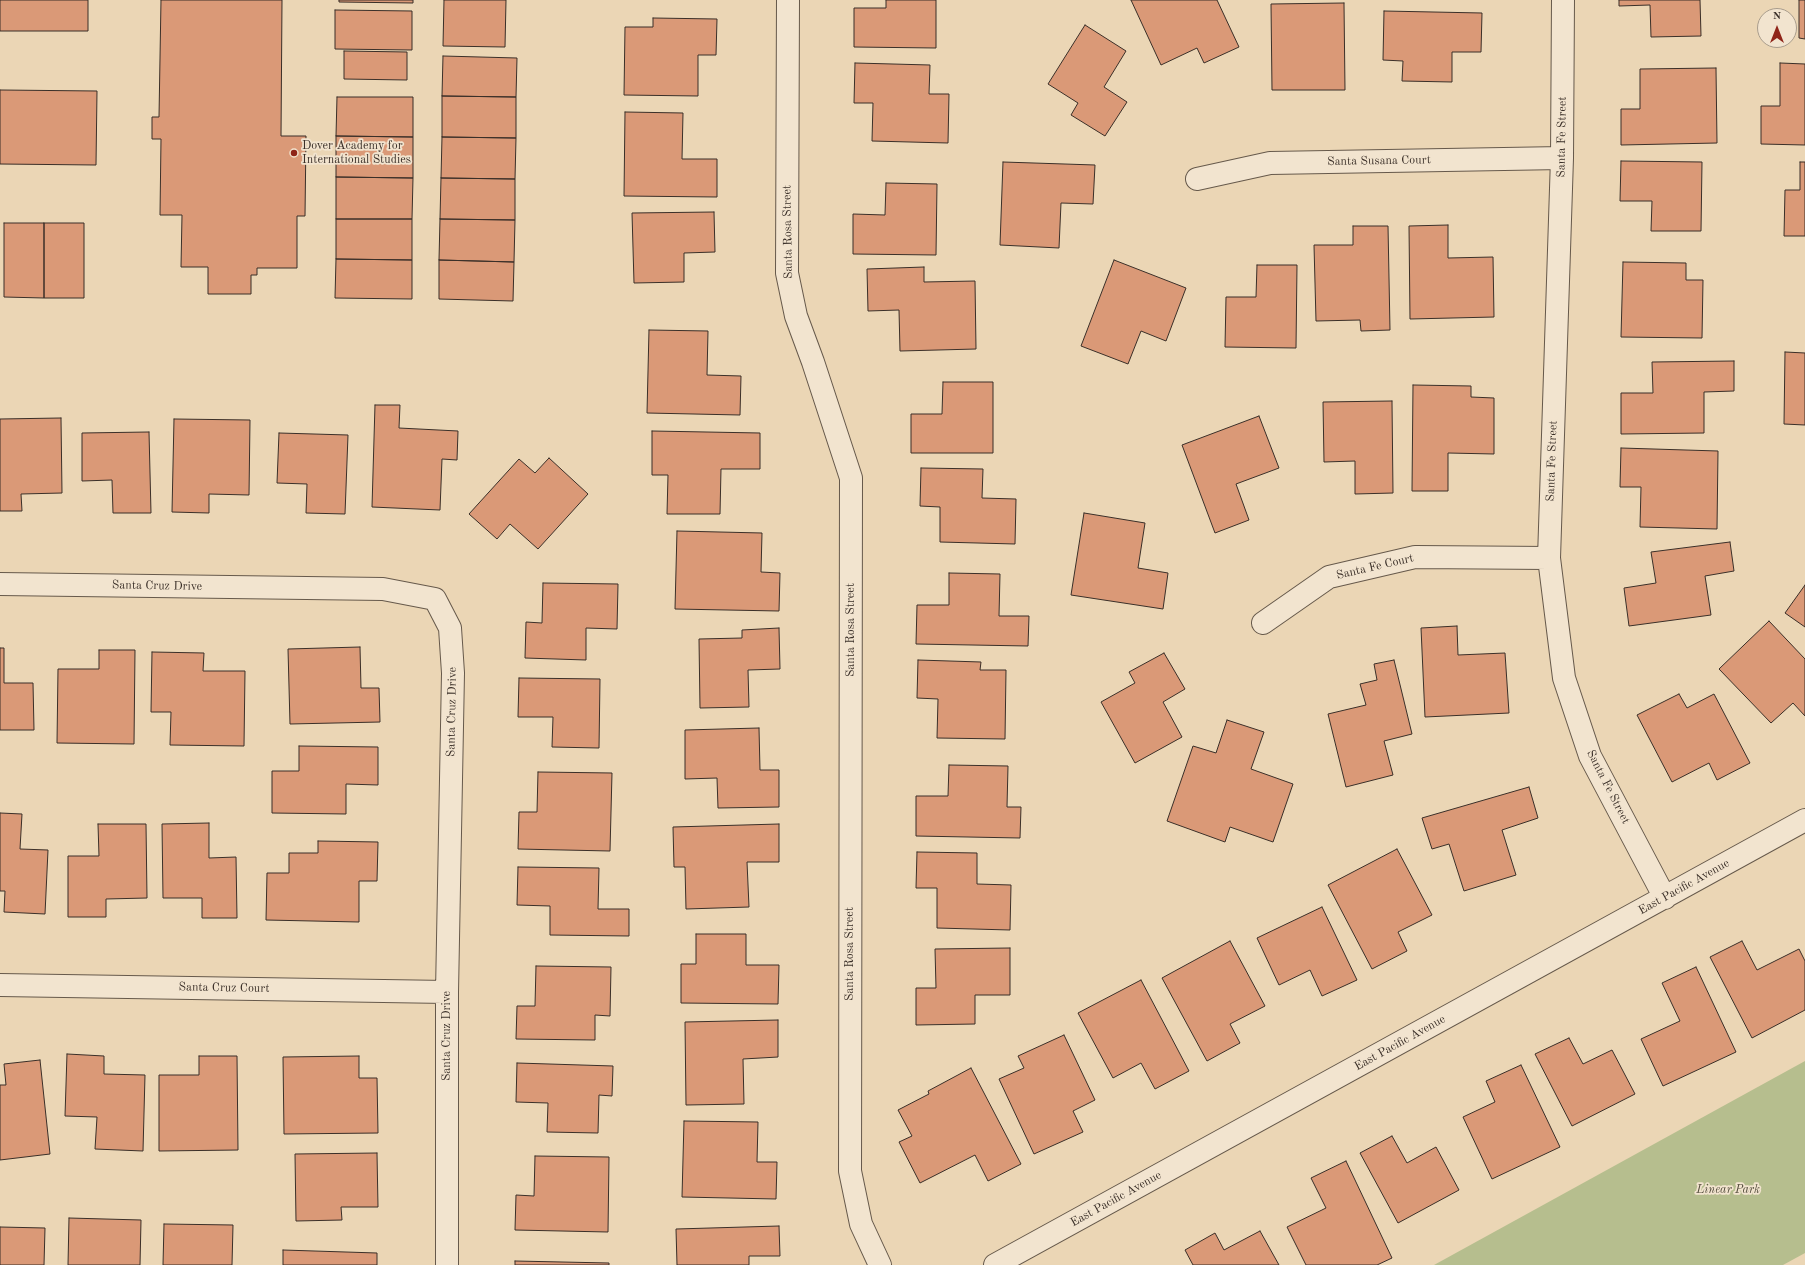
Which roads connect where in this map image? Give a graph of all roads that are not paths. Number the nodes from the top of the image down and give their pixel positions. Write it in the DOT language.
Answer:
graph roads {
  1 [pos="788,0"];
  2 [pos="1563,0"];
  3 [pos="1562,158"];
  4 [pos="1197,178"];
  5 [pos="1549,558"];
  6 [pos="0,584"];
  7 [pos="1263,623"];
  8 [pos="1805,820"];
  9 [pos="1665,898"];
  10 [pos="0,985"];
  11 [pos="447,992"];
  12 [pos="447,1265"];
  13 [pos="880,1265"];
  14 [pos="995,1265"];
  1 -- 13 [label="street, Santa Rosa Street"];
  2 -- 3 [label="street, Santa Fe Street"];
  3 -- 4 [label="street, Santa Susana Court"];
  3 -- 5 [label="street, Santa Fe Street"];
  5 -- 7 [label="street, Santa Fe Court"];
  5 -- 9 [label="street, Santa Fe Street"];
  6 -- 11 [label="street, Santa Cruz Drive"];
  8 -- 9 [label="street, East Pacific Avenue"];
  9 -- 14 [label="street, East Pacific Avenue"];
  10 -- 11 [label="street, Santa Cruz Court"];
  11 -- 12 [label="street, Santa Cruz Drive"];
}
